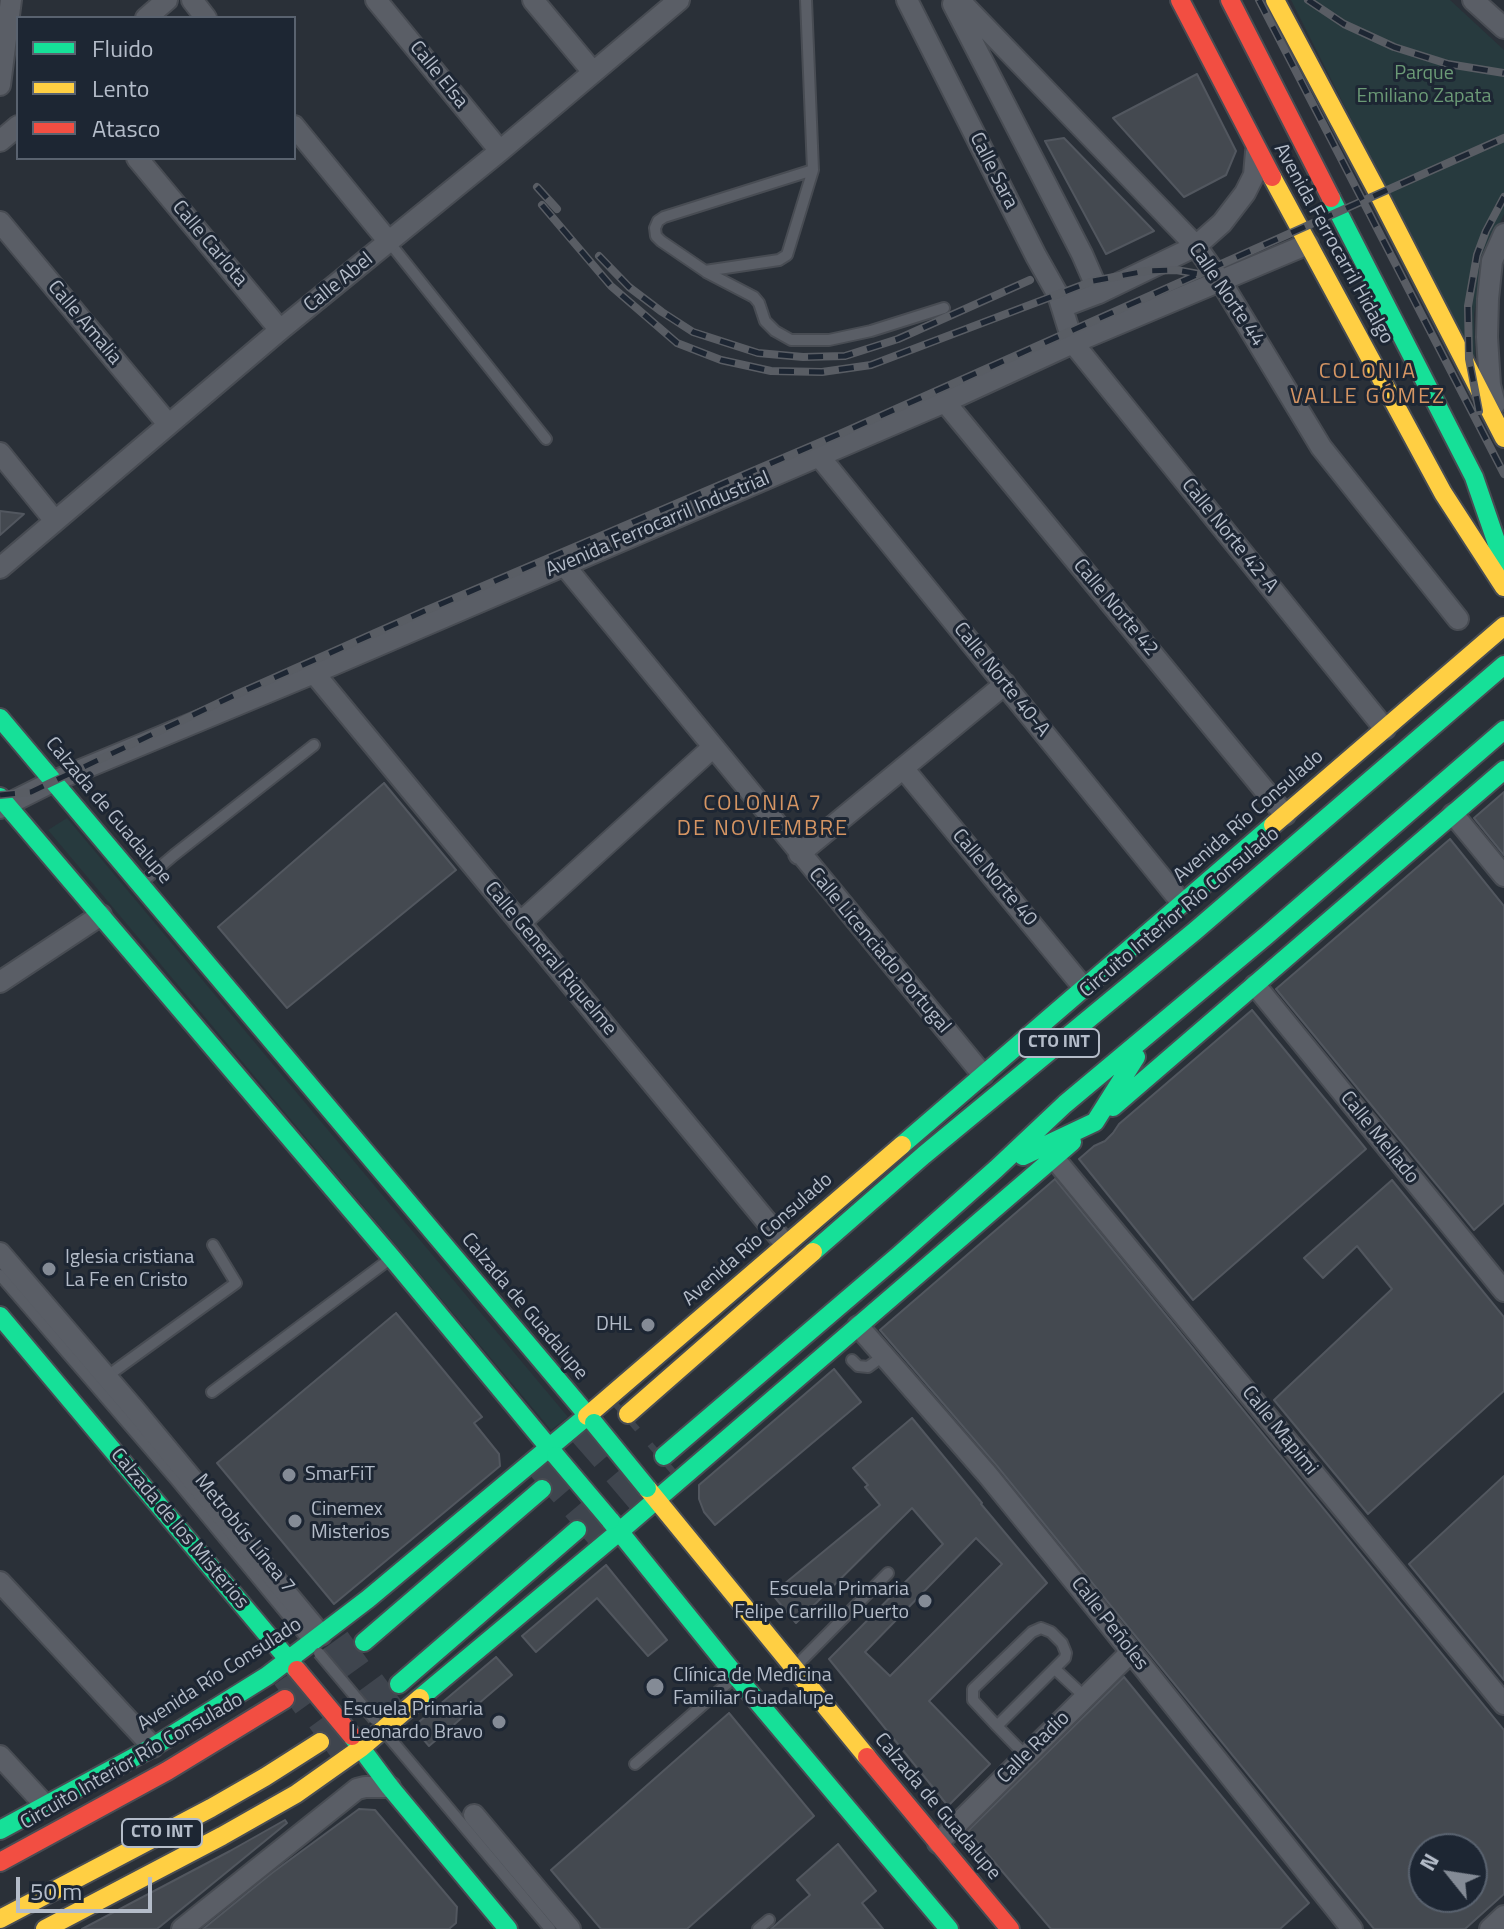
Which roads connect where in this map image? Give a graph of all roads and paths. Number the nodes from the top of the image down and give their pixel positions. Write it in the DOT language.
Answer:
graph roads {
  1 [pos="167,0"];
  2 [pos="192,0"];
  3 [pos="376,0"];
  4 [pos="533,0"];
  5 [pos="679,0"];
  6 [pos="806,0"];
  7 [pos="907,0"];
  8 [pos="951,0"];
  9 [pos="959,0"];
  10 [pos="1180,0"];
  11 [pos="1230,0"];
  12 [pos="1275,0"];
  13 [pos="1473,0"];
  14 [pos="12,6"];
  15 [pos="148,16"];
  16 [pos="204,16"];
  17 [pos="1504,28"];
  18 [pos="593,72"];
  19 [pos="0,85"];
  20 [pos="16,128"];
  21 [pos="296,128"];
  22 [pos="0,141"];
  23 [pos="1256,148"];
  24 [pos="500,151"];
  25 [pos="139,160"];
  26 [pos="813,170"];
  27 [pos="0,222"];
  28 [pos="1504,234"];
  29 [pos="389,242"];
  30 [pos="1308,244"];
  31 [pos="1196,246"];
  32 [pos="1498,268"];
  33 [pos="705,271"];
  34 [pos="1220,280"];
  35 [pos="1099,293"];
  36 [pos="1062,307"];
  37 [pos="944,308"];
  38 [pos="280,330"];
  39 [pos="1073,343"];
  40 [pos="945,402"];
  41 [pos="168,424"];
  42 [pos="1504,436"];
  43 [pos="546,439"];
  44 [pos="0,453"];
  45 [pos="819,456"];
  46 [pos="55,521"];
  47 [pos="1504,564"];
  48 [pos="564,565"];
  49 [pos="0,568"];
  50 [pos="1504,587"];
  51 [pos="1458,619"];
  52 [pos="1504,626"];
  53 [pos="1504,665"];
  54 [pos="314,673"];
  55 [pos="1005,684"];
  56 [pos="0,718"];
  57 [pos="1385,729"];
  58 [pos="1504,730"];
  59 [pos="314,745"];
  60 [pos="712,748"];
  61 [pos="903,768"];
  62 [pos="1504,770"];
  63 [pos="54,781"];
  64 [pos="2,803"];
  65 [pos="1453,814"];
  66 [pos="1285,815"];
  67 [pos="799,854"];
  68 [pos="1504,876"];
  69 [pos="140,884"];
  70 [pos="1182,903"];
  71 [pos="101,915"];
  72 [pos="520,923"];
  73 [pos="0,982"];
  74 [pos="1255,985"];
  75 [pos="1084,988"];
  76 [pos="1099,1011"];
  77 [pos="1153,1029"];
  78 [pos="1025,1039"];
  79 [pos="983,1075"];
  80 [pos="1095,1122"];
  81 [pos="962,1123"];
  82 [pos="1054,1158"];
  83 [pos="996,1169"];
  84 [pos="213,1245"];
  85 [pos="786,1245"];
  86 [pos="0,1253"];
  87 [pos="392,1258"];
  88 [pos="0,1275"];
  89 [pos="1504,1291"];
  90 [pos="0,1316"];
  91 [pos="858,1326"];
  92 [pos="883,1356"];
  93 [pos="852,1360"];
  94 [pos="106,1377"];
  95 [pos="212,1392"];
  96 [pos="628,1414"];
  97 [pos="590,1420"];
  98 [pos="552,1452"];
  99 [pos="664,1456"];
  100 [pos="542,1489"];
  101 [pos="652,1494"];
  102 [pos="615,1526"];
  103 [pos="577,1530"];
  104 [pos="888,1573"];
  105 [pos="0,1582"];
  106 [pos="364,1642"];
  107 [pos="317,1643"];
  108 [pos="1131,1652"];
  109 [pos="293,1664"];
  110 [pos="794,1669"];
  111 [pos="1055,1669"];
  112 [pos="736,1676"];
  113 [pos="399,1684"];
  114 [pos="1085,1697"];
  115 [pos="285,1699"];
  116 [pos="1504,1704"];
  117 [pos="378,1725"];
  118 [pos="997,1726"];
  119 [pos="320,1742"];
  120 [pos="356,1742"];
  121 [pos="153,1747"];
  122 [pos="0,1756"];
  123 [pos="1026,1756"];
  124 [pos="635,1764"];
  125 [pos="390,1787"];
  126 [pos="45,1805"];
  127 [pos="474,1815"];
  128 [pos="0,1830"];
  129 [pos="938,1843"];
  130 [pos="0,1862"];
  131 [pos="1504,1916"];
  132 [pos="0,1919"];
  133 [pos="769,1920"];
  134 [pos="497,1925"];
  135 [pos="45,1929"];
  136 [pos="182,1929"];
  137 [pos="550,1929"];
  138 [pos="570,1929"];
  139 [pos="758,1929"];
  140 [pos="949,1929"];
  141 [pos="1010,1929"];
  142 [pos="1352,1929"];
  143 [pos="1490,1929"];
  1 -- 15 [label="street"];
  2 -- 16 [label="street"];
  3 -- 24 [label="street, Calle Elsa"];
  4 -- 18 [label="street"];
  5 -- 18 [label="street, Calle Abel"];
  6 -- 26 [label="lane"];
  7 -- 36 [label="street, Calle Sara"];
  8 -- 35 [label="street, Calle Sara"];
  9 -- 31 [label="street, Calle Norte 44"];
  10 -- 23 [label="main road, Avenida Ferrocarril Hidalgo"];
  11 -- 47 [label="main road, Avenida Ferrocarril Hidalgo"];
  12 -- 42 [label="main road"];
  13 -- 17 [label="street"];
  14 -- 19 [label="street"];
  18 -- 24 [label="street, Calle Abel"];
  20 -- 22 [label="street"];
  21 -- 29 [label="street"];
  23 -- 30 [label="main road, Avenida Ferrocarril Hidalgo"];
  23 -- 31 [label="street"];
  24 -- 29 [label="street, Calle Abel"];
  25 -- 38 [label="street, Calle Carlota"];
  26 -- 33 [label="lane"];
  26 -- 33 [label="lane"];
  27 -- 41 [label="street, Calle Amalia"];
  28 -- 32 [label="street"];
  29 -- 38 [label="street, Calle Abel"];
  29 -- 43 [label="lane"];
  30 -- 34 [label="street, Avenida Ferrocarril Industrial"];
  30 -- 50 [label="main road, Avenida Ferrocarril Hidalgo"];
  31 -- 34 [label="street, Calle Norte 44"];
  31 -- 35 [label="street"];
  32 -- 42 [label="street"];
  33 -- 37 [label="lane"];
  34 -- 39 [label="street, Avenida Ferrocarril Industrial"];
  34 -- 51 [label="street, Calle Norte 44"];
  35 -- 36 [label="street"];
  36 -- 39 [label="street, Calle Sara"];
  38 -- 41 [label="street, Calle Abel"];
  39 -- 40 [label="street, Avenida Ferrocarril Industrial"];
  39 -- 57 [label="street, Calle Norte 42-A"];
  40 -- 45 [label="street, Avenida Ferrocarril Industrial"];
  40 -- 66 [label="street, Calle Norte 42"];
  41 -- 46 [label="street, Calle Abel"];
  44 -- 46 [label="street"];
  45 -- 48 [label="street, Avenida Ferrocarril Industrial"];
  45 -- 55 [label="street, Calle Norte 40-A"];
  46 -- 49 [label="street, Calle Abel"];
  48 -- 54 [label="street, Avenida Ferrocarril Industrial"];
  48 -- 60 [label="street, Calle Licenciado Portugal"];
  52 -- 57 [label="main road, Avenida Río Consulado / CTO INT"];
  53 -- 76 [label="main road, Circuito Interior Río Consulado / CTO INT"];
  54 -- 63 [label="street, Avenida Ferrocarril Industrial"];
  54 -- 72 [label="street, Calle General Riquelme"];
  55 -- 61 [label="street"];
  55 -- 70 [label="street, Calle Norte 40-A"];
  56 -- 63 [label="main road, Calzada de Guadalupe"];
  57 -- 66 [label="main road, Avenida Río Consulado / CTO INT"];
  58 -- 77 [label="main road, CTO INT"];
  59 -- 69 [label="lane"];
  60 -- 67 [label="street, Calle Licenciado Portugal"];
  60 -- 72 [label="street"];
  61 -- 67 [label="street"];
  61 -- 75 [label="street, Calle Norte 40"];
  62 -- 65 [label="main road, CTO INT"];
  63 -- 64 [label="street, Avenida Ferrocarril Industrial"];
  63 -- 69 [label="main road, Calzada de Guadalupe"];
  64 -- 71 [label="main road"];
  65 -- 68 [label="street"];
  65 -- 74 [label="main road, CTO INT"];
  66 -- 70 [label="main road, Avenida Río Consulado / CTO INT"];
  67 -- 79 [label="street, Calle Licenciado Portugal"];
  69 -- 97 [label="main road, Calzada de Guadalupe"];
  70 -- 75 [label="main road, Avenida Río Consulado / CTO INT"];
  71 -- 73 [label="street"];
  71 -- 87 [label="main road"];
  72 -- 85 [label="street, Calle General Riquelme"];
  74 -- 80 [label="main road, CTO INT"];
  74 -- 89 [label="street, Calle Mellado"];
  75 -- 78 [label="main road, Avenida Río Consulado / CTO INT"];
  76 -- 78 [label="main road"];
  76 -- 81 [label="main road, Circuito Interior Río Consulado / CTO INT"];
  77 -- 80 [label="main road"];
  77 -- 83 [label="main road, CTO INT"];
  78 -- 79 [label="main road, Avenida Río Consulado / CTO INT"];
  78 -- 81 [label="main road"];
  79 -- 85 [label="main road, Avenida Río Consulado / CTO INT"];
  80 -- 82 [label="main road, CTO INT"];
  80 -- 83 [label="main road"];
  81 -- 96 [label="main road, Circuito Interior Río Consulado / CTO INT"];
  82 -- 91 [label="main road, CTO INT"];
  82 -- 116 [label="street, Calle Mapimi"];
  83 -- 99 [label="main road, CTO INT"];
  84 -- 94 [label="lane"];
  85 -- 97 [label="main road, Avenida Río Consulado / CTO INT"];
  86 -- 94 [label="street, Calzada de los Misterios"];
  87 -- 95 [label="lane"];
  87 -- 98 [label="main road"];
  88 -- 107 [label="lane, Metrobús Línea 7"];
  90 -- 109 [label="main road, Calzada de los Misterios"];
  91 -- 92 [label="street, Calle Peñoles"];
  91 -- 101 [label="main road, CTO INT"];
  92 -- 93 [label="lane"];
  92 -- 108 [label="street, Calle Peñoles"];
  94 -- 107 [label="street, Calzada de los Misterios"];
  97 -- 98 [label="main road, Avenida Río Consulado / CTO INT"];
  97 -- 101 [label="main road, Calzada de Guadalupe, bridge"];
  98 -- 102 [label="main road, bridge"];
  98 -- 107 [label="main road, Avenida Río Consulado / CTO INT"];
  100 -- 106 [label="main road"];
  101 -- 102 [label="main road, CTO INT"];
  101 -- 110 [label="main road, Calzada de Guadalupe"];
  102 -- 112 [label="main road"];
  102 -- 117 [label="main road, CTO INT"];
  103 -- 113 [label="main road"];
  104 -- 110 [label="lane"];
  105 -- 121 [label="street"];
  107 -- 109 [label="main road, Avenida Río Consulado / CTO INT"];
  107 -- 117 [label="lane, Metrobús Línea 7, bridge"];
  108 -- 114 [label="street, Calle Radio"];
  108 -- 142 [label="street, Calle Peñoles"];
  109 -- 120 [label="main road, Calzada de los Misterios, bridge"];
  109 -- 121 [label="main road, Avenida Río Consulado / CTO INT"];
  110 -- 129 [label="main road, Calzada de Guadalupe"];
  111 -- 114 [label="lane"];
  111 -- 118 [label="lane"];
  111 -- 118 [label="lane"];
  112 -- 124 [label="lane"];
  112 -- 140 [label="main road"];
  114 -- 123 [label="street, Calle Radio"];
  115 -- 130 [label="main road, Circuito Interior Río Consulado / CTO INT"];
  117 -- 120 [label="main road, CTO INT"];
  117 -- 137 [label="lane, Metrobús Línea 7"];
  118 -- 123 [label="lane"];
  119 -- 132 [label="main road, CTO INT"];
  120 -- 125 [label="main road, Calzada de los Misterios"];
  120 -- 135 [label="main road, CTO INT"];
  121 -- 126 [label="main road, Avenida Río Consulado / CTO INT"];
  122 -- 126 [label="street"];
  123 -- 129 [label="street, Calle Radio"];
  125 -- 134 [label="main road, Calzada de los Misterios"];
  125 -- 136 [label="street"];
  126 -- 128 [label="main road, Avenida Río Consulado / CTO INT"];
  127 -- 138 [label="street"];
  129 -- 141 [label="main road, Calzada de Guadalupe"];
  131 -- 143 [label="street"];
  133 -- 139 [label="lane"];
}
